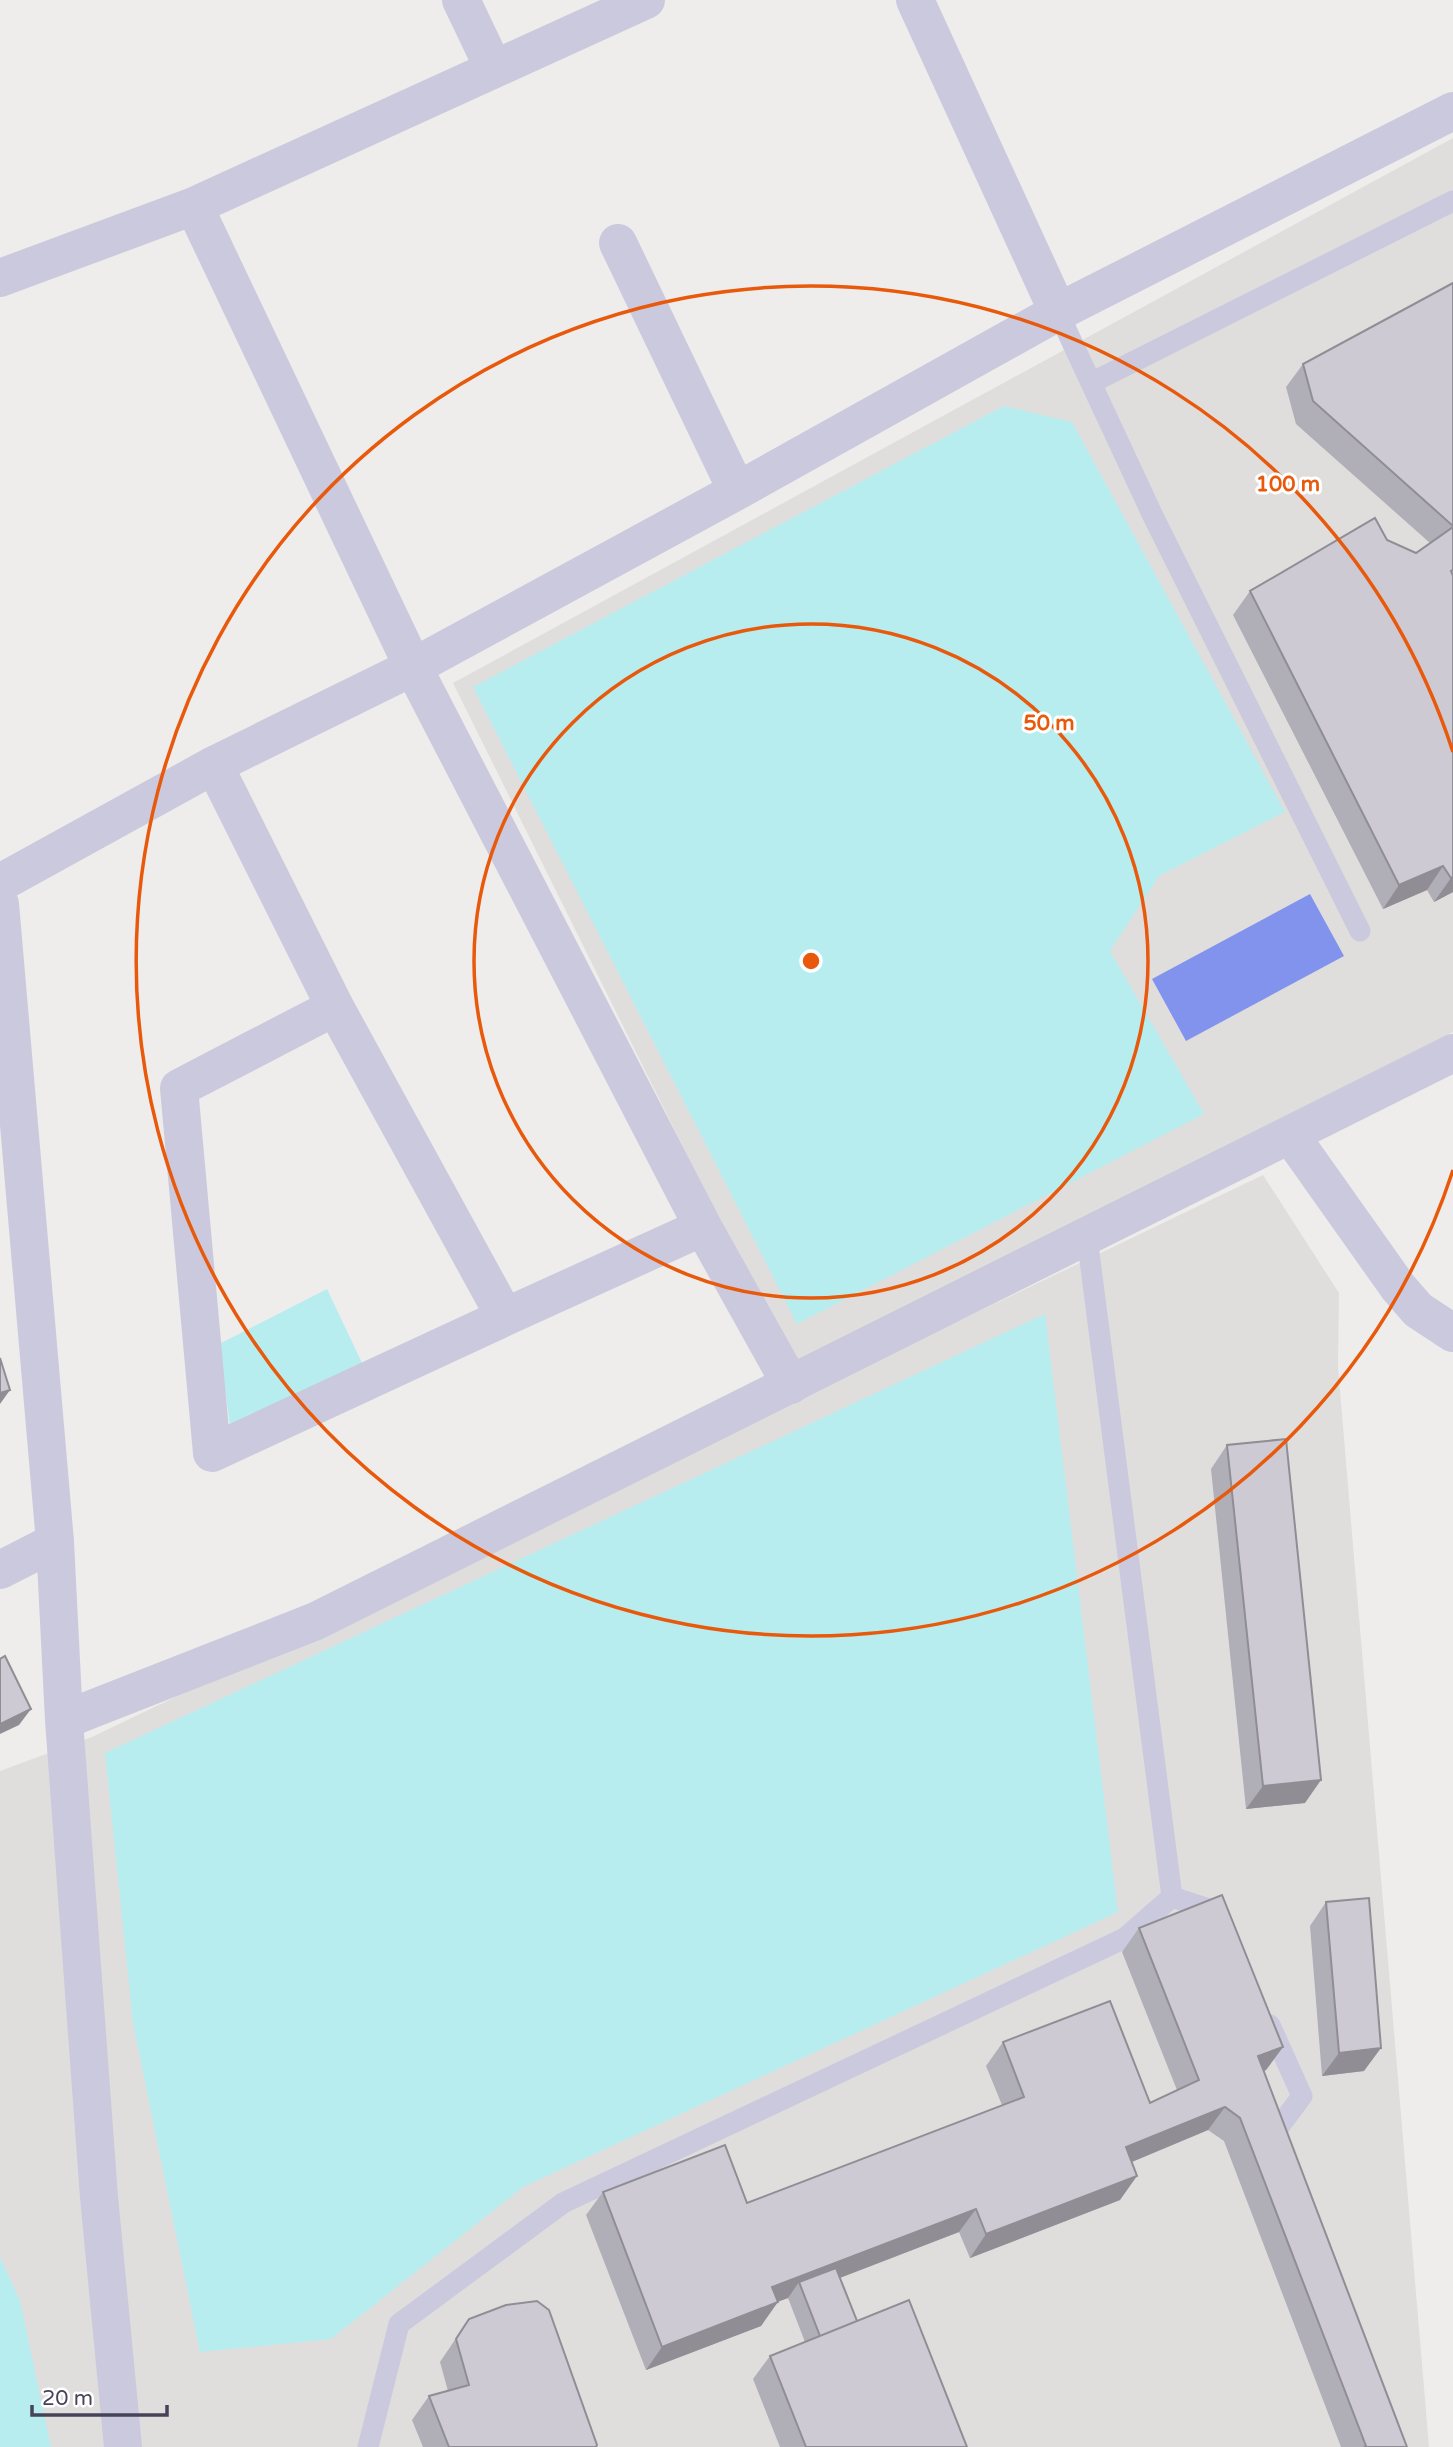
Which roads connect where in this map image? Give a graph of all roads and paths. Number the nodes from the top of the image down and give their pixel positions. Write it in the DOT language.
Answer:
graph roads {
  1 [pos="461,0"];
  2 [pos="646,0"];
  3 [pos="915,0"];
  4 [pos="494,69"];
  5 [pos="1453,111"];
  6 [pos="1453,201"];
  7 [pos="194,206"];
  8 [pos="618,243"];
  9 [pos="0,278"];
  10 [pos="1058,312"];
  11 [pos="1091,383"];
  12 [pos="737,491"];
  13 [pos="413,667"];
  14 [pos="214,765"];
  15 [pos="0,883"];
  16 [pos="0,904"];
  17 [pos="1360,931"];
  18 [pos="335,1007"];
  19 [pos="1453,1054"];
  20 [pos="1292,1136"];
  21 [pos="703,1227"];
  22 [pos="1087,1237"];
  23 [pos="505,1317"];
  24 [pos="1453,1333"];
  25 [pos="791,1385"];
  26 [pos="55,1542"];
  27 [pos="0,1570"];
  28 [pos="64,1720"];
  29 [pos="1172,1896"];
  30 [pos="1230,1936"];
  31 [pos="1263,2010"];
  32 [pos="1276,2131"];
  33 [pos="123,2447"];
  34 [pos="368,2447"];
  1 -- 4 [label="street"];
  2 -- 4 [label="street"];
  3 -- 10 [label="street"];
  4 -- 7 [label="street"];
  5 -- 10 [label="street"];
  6 -- 11 [label="lane"];
  7 -- 9 [label="street"];
  7 -- 13 [label="street"];
  8 -- 12 [label="street"];
  10 -- 11 [label="lane"];
  10 -- 12 [label="street"];
  11 -- 17 [label="lane"];
  12 -- 13 [label="street"];
  13 -- 14 [label="street"];
  13 -- 21 [label="street"];
  14 -- 15 [label="street"];
  14 -- 18 [label="street"];
  16 -- 26 [label="street"];
  18 -- 23 [label="street"];
  18 -- 23 [label="street"];
  19 -- 20 [label="street"];
  20 -- 22 [label="street"];
  20 -- 24 [label="street"];
  21 -- 23 [label="street"];
  21 -- 25 [label="street"];
  22 -- 25 [label="street"];
  22 -- 29 [label="lane"];
  25 -- 28 [label="street"];
  26 -- 27 [label="street"];
  26 -- 28 [label="street"];
  28 -- 33 [label="street"];
  29 -- 30 [label="lane"];
  29 -- 34 [label="lane"];
  31 -- 32 [label="lane"];
}
